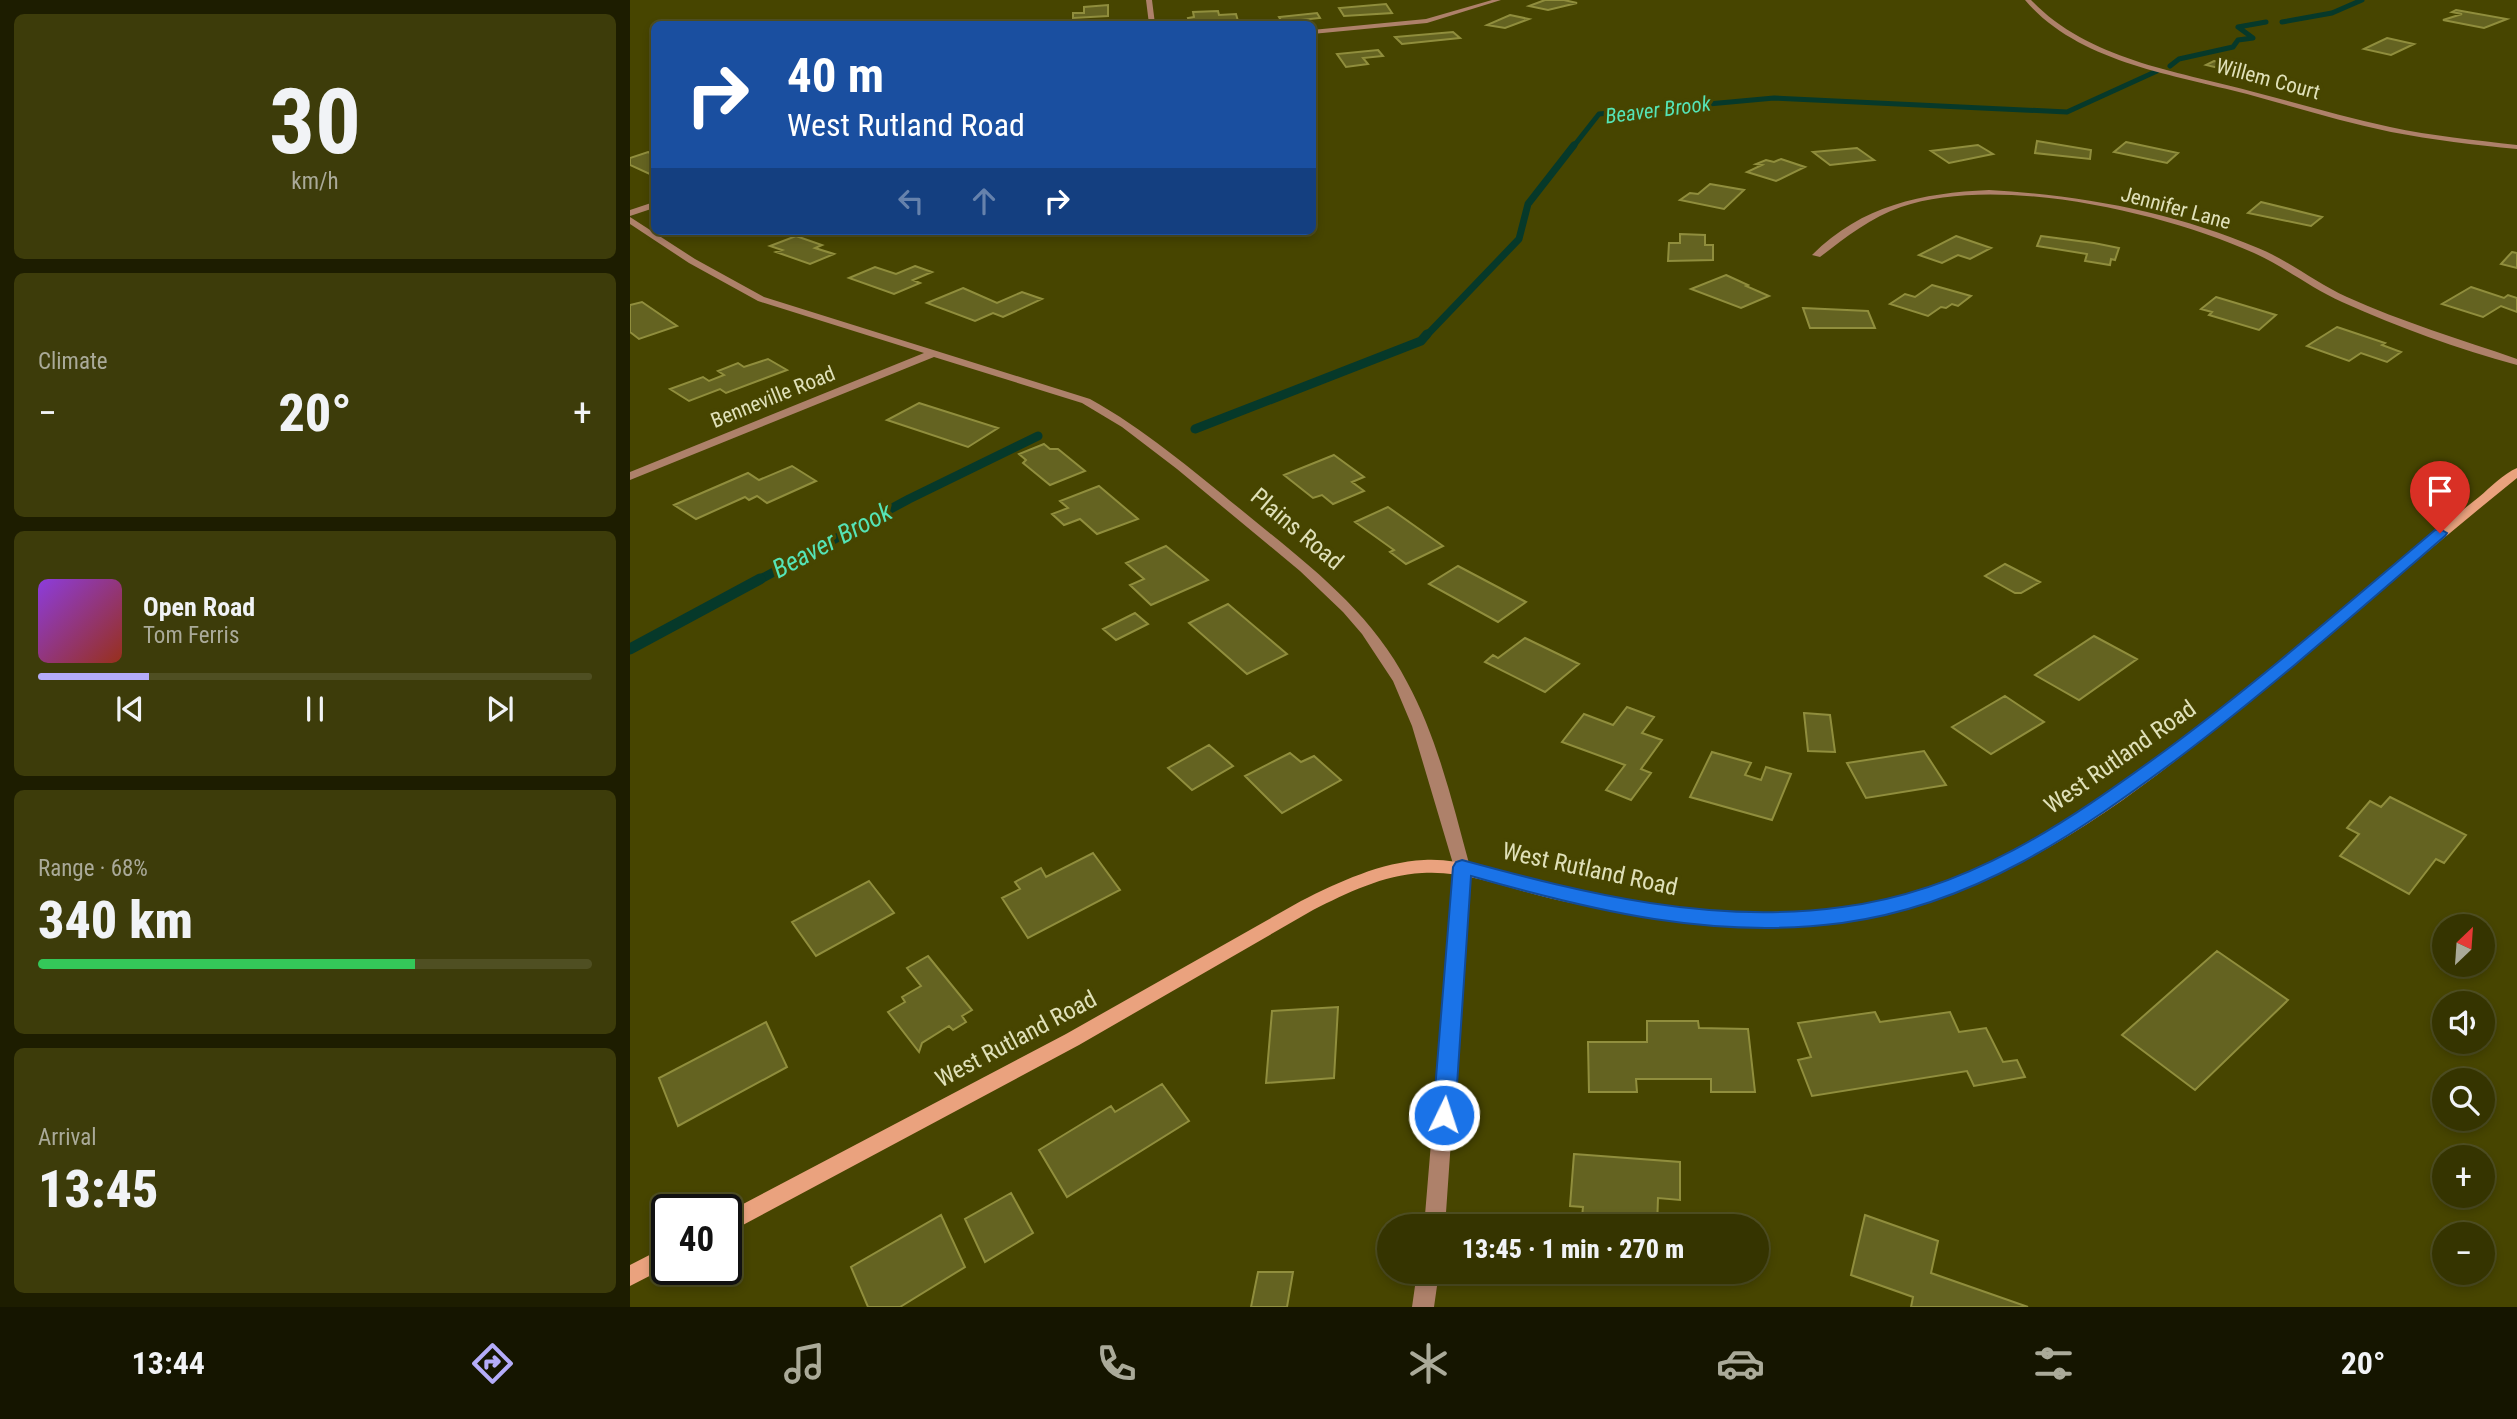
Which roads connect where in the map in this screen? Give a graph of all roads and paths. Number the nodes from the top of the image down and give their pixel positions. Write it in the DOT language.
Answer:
graph roads {
  1 [pos="1149,0"];
  2 [pos="1498,0"];
  3 [pos="2028,0"];
  4 [pos="1152,21"];
  5 [pos="1316,32"];
  6 [pos="2517,147"];
  7 [pos="651,206"];
  8 [pos="630,213"];
  9 [pos="630,220"];
  10 [pos="651,234"];
  11 [pos="653,235"];
  12 [pos="1817,255"];
  13 [pos="931,354"];
  14 [pos="2517,362"];
  15 [pos="2517,472"];
  16 [pos="630,476"];
  17 [pos="1462,867"];
  18 [pos="1435,1214"];
  19 [pos="742,1215"];
  20 [pos="651,1265"];
  21 [pos="630,1276"];
  22 [pos="1426,1284"];
  23 [pos="1423,1307"];
  1 -- 4 [label="street"];
  2 -- 5 [label="street"];
  3 -- 6 [label="street, Willem Court"];
  7 -- 8 [label="street"];
  9 -- 10 [label="street, Plains Road"];
  11 -- 13 [label="street, Plains Road"];
  12 -- 14 [label="street, Jennifer Lane"];
  13 -- 16 [label="street, Benneville Road"];
  13 -- 17 [label="street, Plains Road"];
  15 -- 17 [label="main road, West Rutland Road"];
  17 -- 18 [label="street, Plains Road"];
  17 -- 19 [label="main road, West Rutland Road"];
  20 -- 21 [label="main road"];
  22 -- 23 [label="street"];
}
